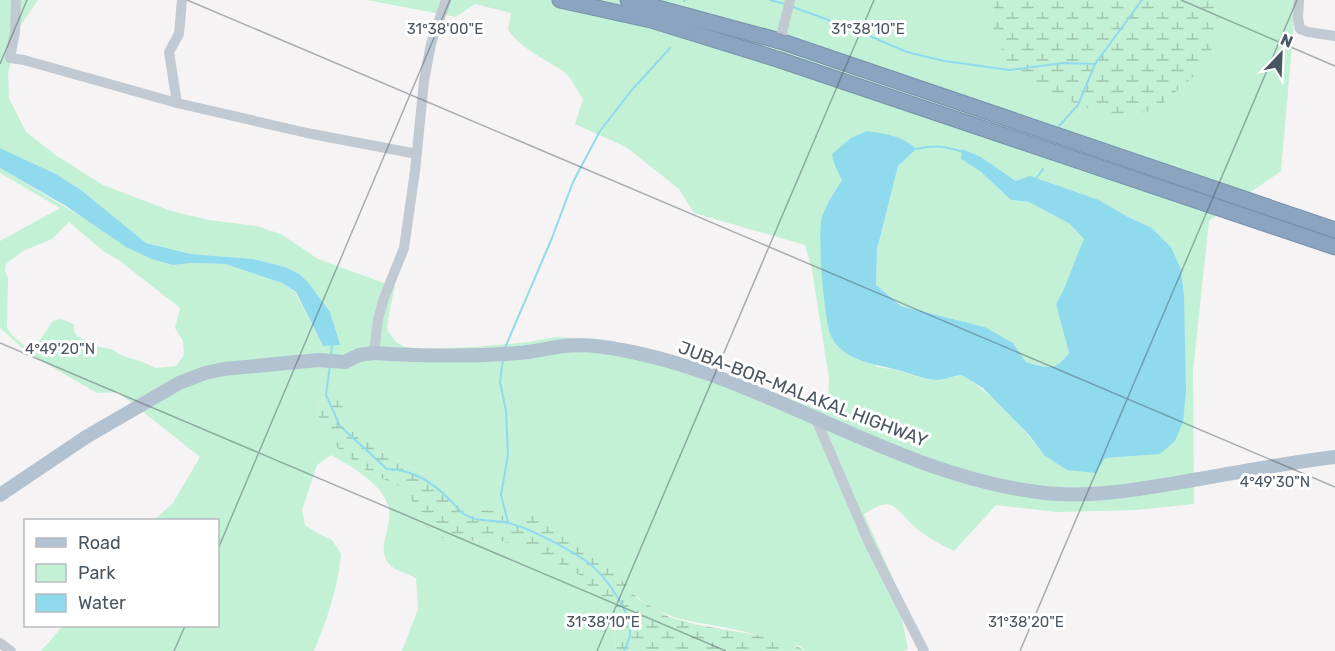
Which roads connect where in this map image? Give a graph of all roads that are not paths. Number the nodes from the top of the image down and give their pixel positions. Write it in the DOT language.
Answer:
graph roads {
  1 [pos="16,0"];
  2 [pos="182,0"];
  3 [pos="446,0"];
  4 [pos="560,0"];
  5 [pos="628,0"];
  6 [pos="790,0"];
  7 [pos="1299,0"];
  8 [pos="1335,36"];
  9 [pos="780,41"];
  10 [pos="5,58"];
  11 [pos="177,103"];
  12 [pos="417,154"];
  13 [pos="1335,230"];
  14 [pos="1335,247"];
  15 [pos="374,353"];
  16 [pos="816,419"];
  17 [pos="1335,457"];
  18 [pos="0,495"];
  19 [pos="0,643"];
  20 [pos="11,651"];
  21 [pos="924,651"];
  1 -- 10 [label="street"];
  2 -- 11 [label="street"];
  3 -- 12 [label="street"];
  4 -- 14 [label="highway"];
  5 -- 9 [label="highway"];
  6 -- 9 [label="street"];
  7 -- 8 [label="street"];
  9 -- 13 [label="highway"];
  10 -- 11 [label="street"];
  11 -- 12 [label="street"];
  12 -- 15 [label="street"];
  15 -- 16 [label="main road, JUBA-BOR-MALAKAL HIGHWAY"];
  15 -- 18 [label="main road, JUBA-BOR-MALAKAL HIGHWAY"];
  16 -- 17 [label="main road, JUBA-BOR-MALAKAL HIGHWAY"];
  16 -- 21 [label="street"];
  19 -- 20 [label="street"];
}
